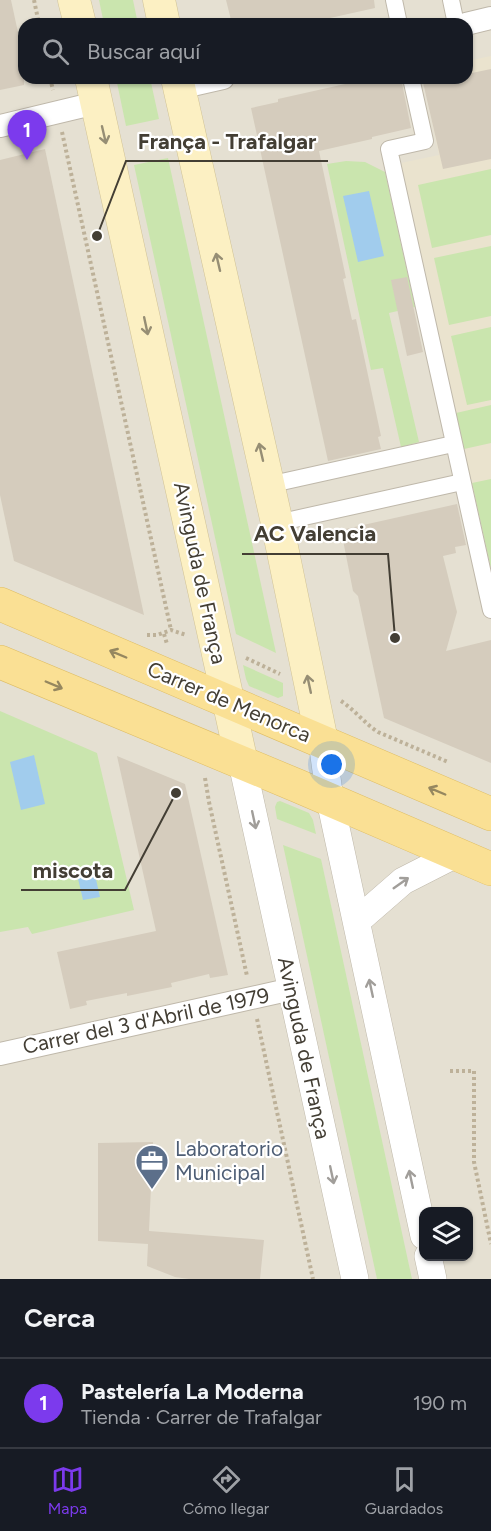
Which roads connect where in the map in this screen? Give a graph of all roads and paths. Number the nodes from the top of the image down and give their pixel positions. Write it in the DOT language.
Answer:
graph roads {
  1 [pos="34,0"];
  2 [pos="74,0"];
  3 [pos="159,0"];
  4 [pos="394,0"];
  5 [pos="451,0"];
  6 [pos="38,18"];
  7 [pos="78,18"];
  8 [pos="164,18"];
  9 [pos="398,18"];
  10 [pos="455,18"];
  11 [pos="491,18"];
  12 [pos="473,22"];
  13 [pos="51,84"];
  14 [pos="178,84"];
  15 [pos="412,84"];
  16 [pos="94,91"];
  17 [pos="53,93"];
  18 [pos="0,126"];
  19 [pos="61,127"];
  20 [pos="453,444"];
  21 [pos="462,482"];
  22 [pos="268,485"];
  23 [pos="277,523"];
  24 [pos="0,604"];
  25 [pos="491,610"];
  26 [pos="181,633"];
  27 [pos="164,634"];
  28 [pos="168,647"];
  29 [pos="240,656"];
  30 [pos="0,662"];
  31 [pos="283,675"];
  32 [pos="339,700"];
  33 [pos="229,703"];
  34 [pos="322,741"];
  35 [pos="242,763"];
  36 [pos="450,763"];
  37 [pos="205,772"];
  38 [pos="330,800"];
  39 [pos="491,814"];
  40 [pos="456,854"];
  41 [pos="491,869"];
  42 [pos="357,921"];
  43 [pos="249,982"];
  44 [pos="292,989"];
  45 [pos="256,1015"];
  46 [pos="0,1054"];
  47 [pos="450,1071"];
  48 [pos="419,1217"];
  49 [pos="491,1244"];
  50 [pos="429,1261"];
  51 [pos="313,1279"];
  52 [pos="355,1279"];
  53 [pos="433,1279"];
  1 -- 6 [label="path"];
  2 -- 7 [label="main road"];
  3 -- 8 [label="main road"];
  4 -- 9 [label="street"];
  5 -- 10 [label="street"];
  11 -- 12 [label="street"];
  13 -- 17 [label="path"];
  22 -- 14 [label="main road, one-way"];
  15 -- 20 [label="street"];
  16 -- 18 [label="street"];
  16 -- 33 [label="main road, Avinguda de França, one-way"];
  19 -- 26 [label="path"];
  20 -- 21 [label="street"];
  20 -- 22 [label="street"];
  21 -- 23 [label="street"];
  21 -- 25 [label="street"];
  22 -- 23 [label="main road"];
  34 -- 23 [label="main road, one-way"];
  33 -- 24 [label="main road, Carrer de Menorca, one-way"];
  27 -- 28 [label="path"];
  29 -- 31 [label="path"];
  30 -- 35 [label="main road, one-way"];
  32 -- 36 [label="path"];
  33 -- 34 [label="main road, Carrer de Menorca"];
  33 -- 35 [label="main road, Avinguda de França"];
  34 -- 38 [label="street"];
  39 -- 34 [label="main road, Carrer de Menorca, one-way"];
  35 -- 38 [label="main road"];
  35 -- 44 [label="street, Avinguda de França, one-way"];
  37 -- 43 [label="path"];
  38 -- 40 [label="main road"];
  38 -- 42 [label="street"];
  40 -- 41 [label="main road"];
  42 -- 40 [label="street, one-way"];
  48 -- 42 [label="street, one-way"];
  44 -- 46 [label="street, Carrer del 3 d'Abril de 1979"];
  44 -- 52 [label="street, Avinguda de França, one-way"];
  45 -- 51 [label="path"];
  47 -- 49 [label="path"];
  50 -- 53 [label="street"];
}
